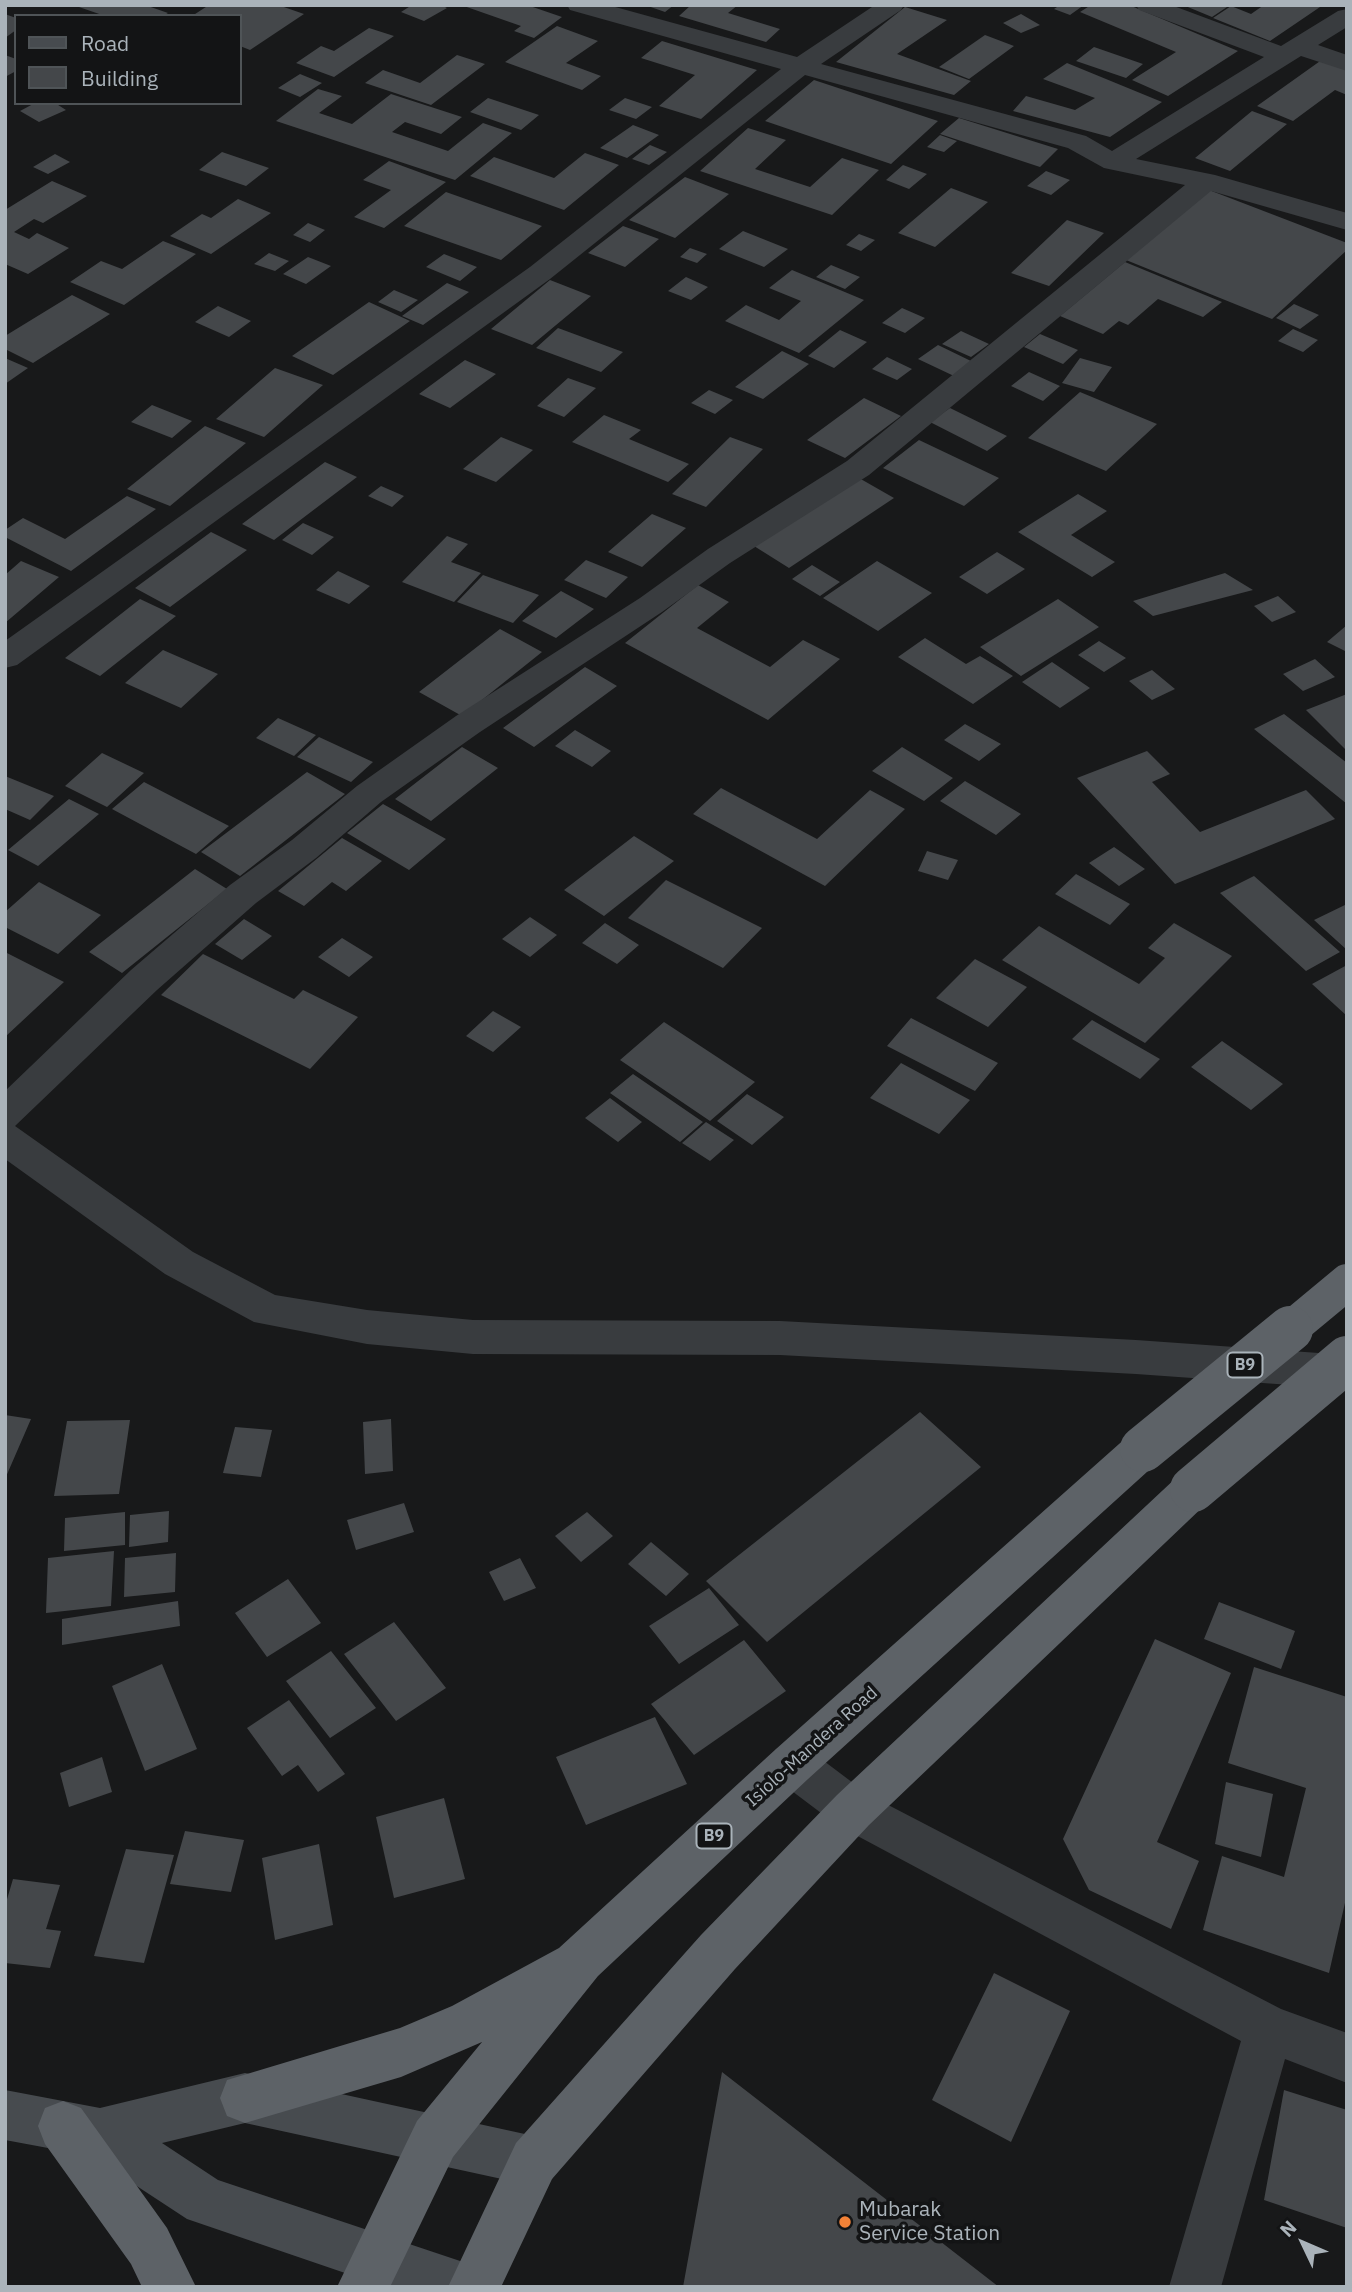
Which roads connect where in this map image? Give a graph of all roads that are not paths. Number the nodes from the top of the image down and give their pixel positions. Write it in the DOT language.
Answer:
graph roads {
  1 [pos="579,5"];
  2 [pos="892,5"];
  3 [pos="1148,5"];
  4 [pos="1347,16"];
  5 [pos="1289,51"];
  6 [pos="1347,62"];
  7 [pos="802,65"];
  8 [pos="1113,162"];
  9 [pos="1206,181"];
  10 [pos="1342,216"];
  11 [pos="5,657"];
  12 [pos="5,1115"];
  13 [pos="5,1138"];
  14 [pos="1347,1282"];
  15 [pos="1347,1359"];
  16 [pos="1347,1372"];
  17 [pos="792,1764"];
  18 [pos="853,1810"];
  19 [pos="581,1959"];
  20 [pos="1269,2029"];
  21 [pos="1347,2059"];
  22 [pos="245,2098"];
  23 [pos="5,2115"];
  24 [pos="81,2129"];
  25 [pos="435,2139"];
  26 [pos="534,2161"];
  27 [pos="371,2272"];
  28 [pos="170,2287"];
  29 [pos="466,2287"];
  30 [pos="474,2287"];
  31 [pos="1195,2287"];
  1 -- 7 [label="street"];
  2 -- 7 [label="street"];
  3 -- 5 [label="street"];
  4 -- 5 [label="street"];
  5 -- 6 [label="street"];
  5 -- 8 [label="street"];
  7 -- 8 [label="street"];
  7 -- 11 [label="street"];
  8 -- 9 [label="street"];
  9 -- 10 [label="street"];
  9 -- 12 [label="street"];
  13 -- 16 [label="street"];
  14 -- 17 [label="highway, Isiolo-Mandera Road / B9, bridge"];
  15 -- 18 [label="highway, bridge"];
  17 -- 18 [label="street"];
  17 -- 19 [label="highway, Isiolo-Mandera Road / B9"];
  18 -- 20 [label="street"];
  18 -- 26 [label="highway"];
  19 -- 22 [label="highway"];
  19 -- 25 [label="highway, Isiolo-Mandera Road / B9"];
  20 -- 21 [label="street"];
  20 -- 31 [label="street"];
  22 -- 24 [label="main road"];
  22 -- 25 [label="main road"];
  23 -- 24 [label="main road"];
  24 -- 27 [label="main road"];
  24 -- 28 [label="highway"];
  25 -- 26 [label="main road"];
  25 -- 27 [label="highway, Isiolo-Mandera Road / B9"];
  26 -- 30 [label="highway"];
  27 -- 29 [label="main road"];
}
